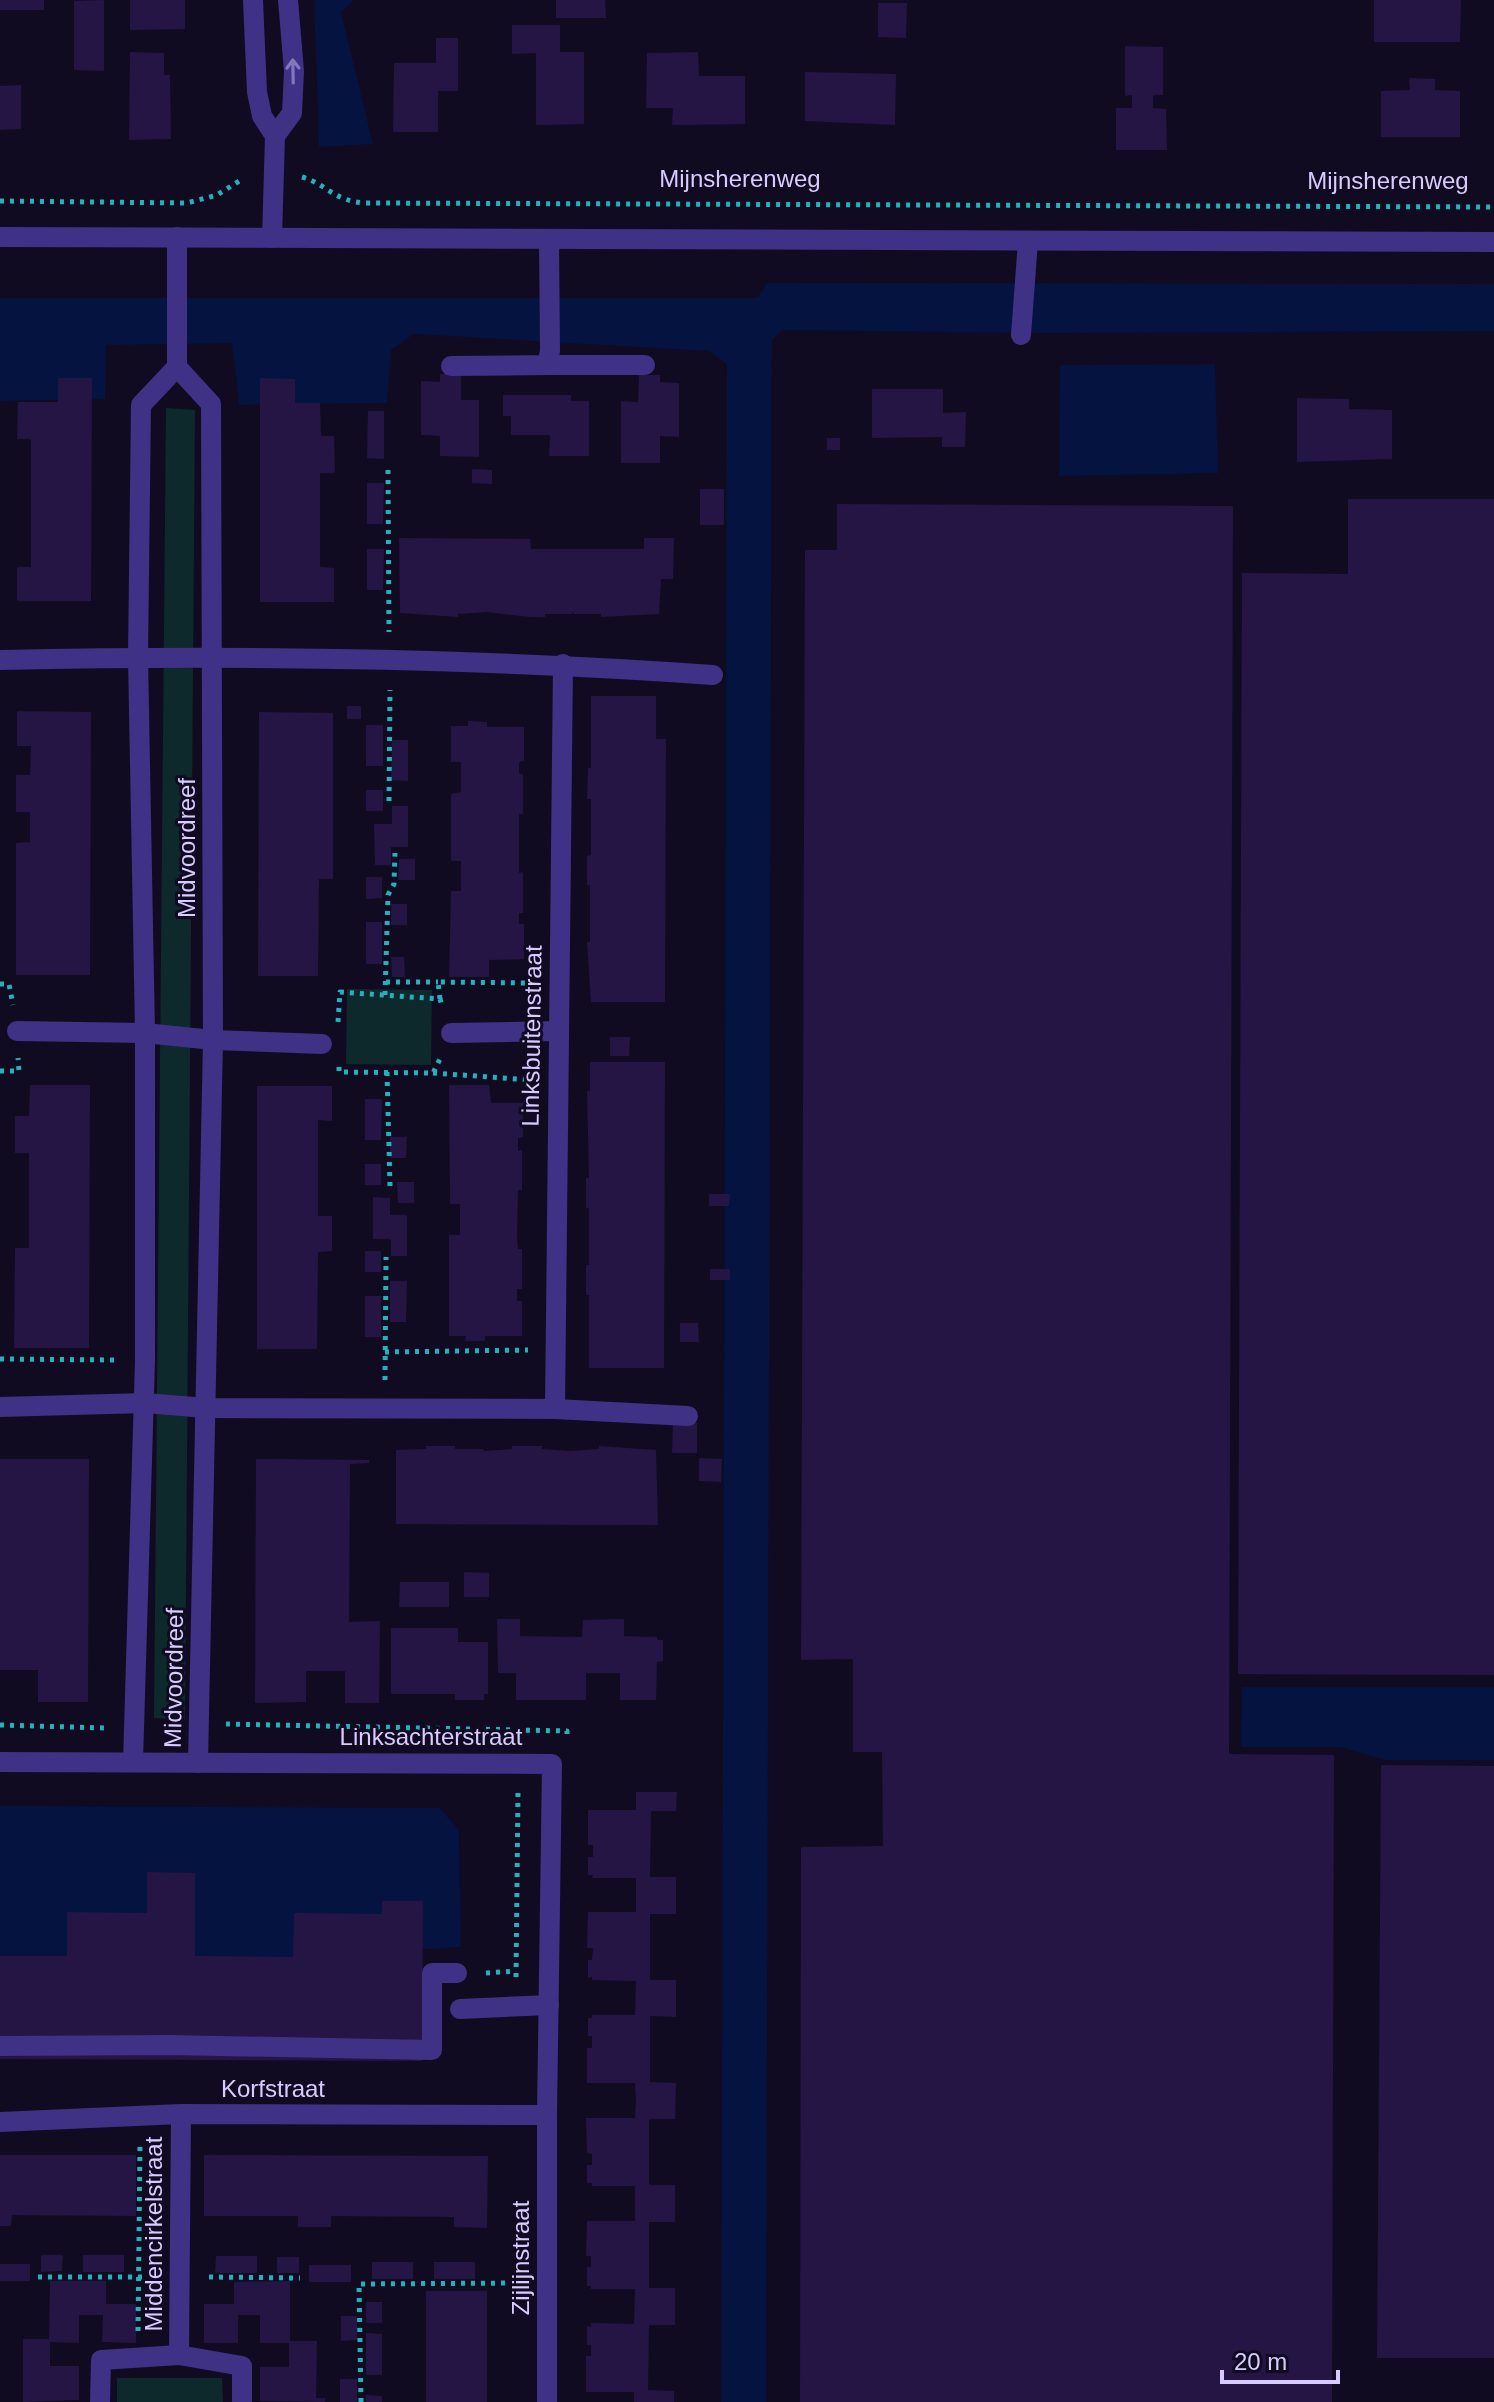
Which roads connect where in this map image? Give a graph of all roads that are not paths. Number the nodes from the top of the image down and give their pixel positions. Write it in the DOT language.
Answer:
graph roads {
  1 [pos="253,0"];
  2 [pos="288,0"];
  3 [pos="275,136"];
  4 [pos="0,237"];
  5 [pos="177,237"];
  6 [pos="272,238"];
  7 [pos="549,240"];
  8 [pos="1028,241"];
  9 [pos="1494,242"];
  10 [pos="1021,335"];
  11 [pos="548,358"];
  12 [pos="177,363"];
  13 [pos="645,365"];
  14 [pos="451,366"];
  15 [pos="212,656"];
  16 [pos="138,657"];
  17 [pos="0,660"];
  18 [pos="563,664"];
  19 [pos="713,675"];
  20 [pos="17,1031"];
  21 [pos="557,1031"];
  22 [pos="145,1033"];
  23 [pos="451,1033"];
  24 [pos="213,1040"];
  25 [pos="329,1044"];
  26 [pos="145,1403"];
  27 [pos="0,1407"];
  28 [pos="206,1408"];
  29 [pos="555,1409"];
  30 [pos="688,1416"];
  31 [pos="0,1762"];
  32 [pos="133,1762"];
  33 [pos="198,1763"];
  34 [pos="457,1973"];
  35 [pos="549,2005"];
  36 [pos="460,2009"];
  37 [pos="0,2046"];
  38 [pos="181,2114"];
  39 [pos="547,2115"];
  40 [pos="0,2122"];
  41 [pos="179,2355"];
  42 [pos="100,2402"];
  43 [pos="242,2402"];
  44 [pos="547,2402"];
  1 -- 3 [label="street"];
  3 -- 2 [label="street, one-way"];
  3 -- 6 [label="street"];
  4 -- 5 [label="street"];
  5 -- 6 [label="street"];
  5 -- 12 [label="street"];
  6 -- 7 [label="street"];
  7 -- 8 [label="street"];
  7 -- 11 [label="street"];
  8 -- 9 [label="street"];
  8 -- 10 [label="street"];
  11 -- 13 [label="street"];
  11 -- 14 [label="street"];
  12 -- 15 [label="street, Midvoordreef"];
  12 -- 16 [label="street, Midvoordreef"];
  15 -- 16 [label="street"];
  15 -- 18 [label="street"];
  15 -- 24 [label="street, Midvoordreef"];
  16 -- 17 [label="street"];
  16 -- 22 [label="street, Midvoordreef"];
  18 -- 19 [label="street"];
  18 -- 21 [label="street, Linksbuitenstraat"];
  20 -- 22 [label="street"];
  21 -- 23 [label="street"];
  21 -- 29 [label="street, Linksbuitenstraat"];
  22 -- 24 [label="street"];
  22 -- 26 [label="street, Midvoordreef"];
  24 -- 25 [label="street"];
  24 -- 28 [label="street, Midvoordreef"];
  26 -- 27 [label="street"];
  26 -- 28 [label="street"];
  26 -- 32 [label="street, Midvoordreef"];
  28 -- 29 [label="street"];
  28 -- 33 [label="street, Midvoordreef"];
  29 -- 30 [label="street"];
  31 -- 32 [label="street"];
  32 -- 33 [label="street, Midvoordreef"];
  33 -- 35 [label="street, Linksachterstraat"];
  34 -- 37 [label="street"];
  35 -- 36 [label="street"];
  35 -- 39 [label="street, Linksachterstraat"];
  38 -- 39 [label="street, Korfstraat"];
  38 -- 40 [label="street, Korfstraat"];
  38 -- 41 [label="street, Middencirkelstraat"];
  39 -- 44 [label="street, Zijlijnstraat"];
  41 -- 42 [label="street, Middencirkelstraat"];
  41 -- 43 [label="street, Middencirkelstraat"];
}
